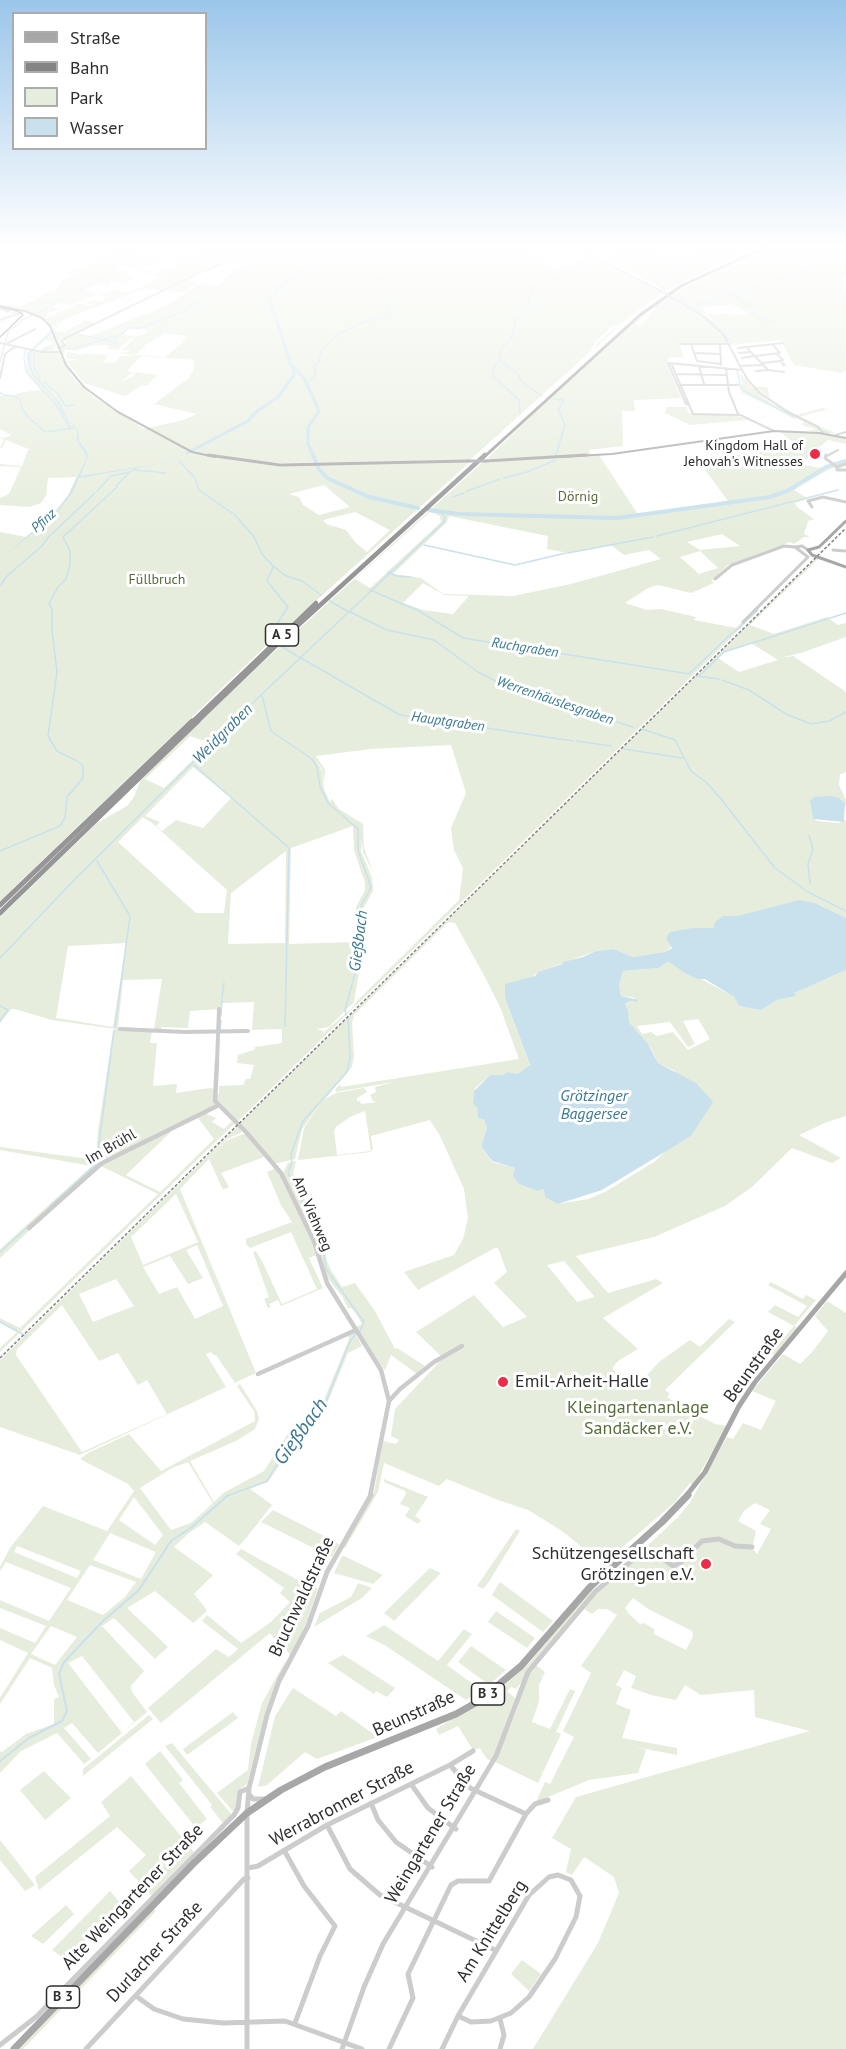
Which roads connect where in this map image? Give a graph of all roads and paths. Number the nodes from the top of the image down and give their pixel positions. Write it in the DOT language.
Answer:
graph roads {
  1 [pos="8,344"];
  2 [pos="56,344"];
  3 [pos="64,344"];
  4 [pos="604,344"];
  5 [pos="609,344"];
  6 [pos="680,344"];
  7 [pos="691,344"];
  8 [pos="720,344"];
  9 [pos="730,344"];
  10 [pos="772,344"];
  11 [pos="776,344"];
  12 [pos="16,345"];
  13 [pos="765,348"];
  14 [pos="711,349"];
  15 [pos="58,350"];
  16 [pos="52,351"];
  17 [pos="751,352"];
  18 [pos="694,353"];
  19 [pos="740,353"];
  20 [pos="711,354"];
  21 [pos="720,354"];
  22 [pos="771,354"];
  23 [pos="776,354"];
  24 [pos="2,357"];
  25 [pos="780,361"];
  26 [pos="669,363"];
  27 [pos="685,364"];
  28 [pos="721,364"];
  29 [pos="764,364"];
  30 [pos="785,364"];
  31 [pos="699,366"];
  32 [pos="740,366"];
  33 [pos="711,367"];
  34 [pos="721,368"];
  35 [pos="726,369"];
  36 [pos="742,370"];
  37 [pos="768,370"];
  38 [pos="760,371"];
  39 [pos="784,372"];
  40 [pos="676,374"];
  41 [pos="689,374"];
  42 [pos="701,374"];
  43 [pos="713,374"];
  44 [pos="726,375"];
  45 [pos="0,378"];
  46 [pos="704,384"];
  47 [pos="728,384"];
  48 [pos="680,385"];
  49 [pos="738,385"];
  50 [pos="689,405"];
  51 [pos="739,415"];
  52 [pos="774,431"];
  53 [pos="846,432"];
  54 [pos="822,433"];
  55 [pos="836,435"];
  56 [pos="846,438"];
  57 [pos="838,450"];
  58 [pos="846,464"];
  59 [pos="836,466"];
  60 [pos="846,470"];
  61 [pos="846,502"];
  62 [pos="812,507"];
  63 [pos="846,521"];
  64 [pos="795,547"];
  65 [pos="808,550"];
  66 [pos="833,550"];
  67 [pos="846,552"];
  68 [pos="846,567"];
  69 [pos="715,579"];
  70 [pos="743,622"];
  71 [pos="141,776"];
  72 [pos="135,789"];
  73 [pos="107,817"];
  74 [pos="88,828"];
  75 [pos="0,905"];
  76 [pos="0,913"];
  77 [pos="219,1009"];
  78 [pos="120,1029"];
  79 [pos="248,1031"];
  80 [pos="218,1032"];
  81 [pos="218,1106"];
  82 [pos="29,1228"];
  83 [pos="846,1273"];
  84 [pos="357,1332"];
  85 [pos="462,1346"];
  86 [pos="258,1374"];
  87 [pos="389,1401"];
  88 [pos="752,1547"];
  89 [pos="473,1751"];
  90 [pos="450,1765"];
  91 [pos="411,1784"];
  92 [pos="249,1791"];
  93 [pos="477,1791"];
  94 [pos="269,1798"];
  95 [pos="548,1800"];
  96 [pos="371,1803"];
  97 [pos="246,1813"];
  98 [pos="526,1814"];
  99 [pos="232,1826"];
  100 [pos="327,1826"];
  101 [pos="456,1829"];
  102 [pos="246,1830"];
  103 [pos="284,1850"];
  104 [pos="432,1867"];
  105 [pos="248,1868"];
  106 [pos="248,1878"];
  107 [pos="405,1906"];
  108 [pos="434,1920"];
  109 [pos="495,1950"];
  110 [pos="136,1996"];
  111 [pos="458,2016"];
  112 [pos="500,2019"];
  113 [pos="247,2021"];
  114 [pos="295,2023"];
  115 [pos="0,2045"];
  116 [pos="343,2045"];
  117 [pos="14,2049"];
  118 [pos="86,2049"];
  119 [pos="247,2049"];
  120 [pos="363,2049"];
  121 [pos="389,2049"];
  122 [pos="442,2049"];
  123 [pos="501,2049"];
  1 -- 12 [label="street"];
  2 -- 15 [label="main road"];
  3 -- 15 [label="street"];
  4 -- 75 [label="highway, A 5"];
  5 -- 71 [label="highway, A 5"];
  6 -- 7 [label="street"];
  7 -- 8 [label="street"];
  7 -- 18 [label="street"];
  8 -- 9 [label="street"];
  8 -- 21 [label="street"];
  9 -- 32 [label="street"];
  10 -- 11 [label="street"];
  10 -- 17 [label="street"];
  10 -- 23 [label="street"];
  12 -- 16 [label="street"];
  12 -- 24 [label="street"];
  13 -- 22 [label="street"];
  14 -- 20 [label="street"];
  15 -- 16 [label="main road"];
  15 -- 52 [label="main road, bridge"];
  17 -- 19 [label="street"];
  17 -- 19 [label="street"];
  17 -- 19 [label="street"];
  17 -- 22 [label="street"];
  17 -- 29 [label="street"];
  18 -- 20 [label="street"];
  18 -- 28 [label="street"];
  20 -- 21 [label="street"];
  21 -- 28 [label="street"];
  22 -- 23 [label="street"];
  23 -- 25 [label="street"];
  24 -- 45 [label="street"];
  25 -- 29 [label="street"];
  25 -- 30 [label="street"];
  26 -- 27 [label="street"];
  26 -- 40 [label="street"];
  26 -- 50 [label="street"];
  27 -- 31 [label="street"];
  27 -- 41 [label="street"];
  28 -- 34 [label="street"];
  29 -- 32 [label="street"];
  29 -- 37 [label="street"];
  31 -- 33 [label="street"];
  31 -- 42 [label="street"];
  32 -- 36 [label="street"];
  33 -- 34 [label="street"];
  33 -- 43 [label="street"];
  34 -- 35 [label="street"];
  35 -- 36 [label="street"];
  35 -- 44 [label="street"];
  36 -- 54 [label="street"];
  37 -- 38 [label="street"];
  37 -- 39 [label="street"];
  40 -- 41 [label="street"];
  40 -- 48 [label="street"];
  41 -- 42 [label="street"];
  42 -- 43 [label="street"];
  42 -- 46 [label="street"];
  43 -- 44 [label="street"];
  44 -- 47 [label="street"];
  46 -- 47 [label="street"];
  46 -- 48 [label="street"];
  47 -- 49 [label="street"];
  47 -- 51 [label="street"];
  48 -- 50 [label="street"];
  50 -- 51 [label="street"];
  51 -- 52 [label="street"];
  52 -- 54 [label="main road"];
  53 -- 55 [label="street"];
  54 -- 55 [label="main road"];
  55 -- 56 [label="main road"];
  57 -- 59 [label="street"];
  58 -- 59 [label="street"];
  59 -- 60 [label="street"];
  61 -- 62 [label="street"];
  63 -- 65 [label="main road"];
  64 -- 65 [label="street"];
  64 -- 69 [label="street"];
  64 -- 70 [label="street"];
  65 -- 68 [label="main road"];
  66 -- 67 [label="street"];
  71 -- 72 [label="highway"];
  71 -- 74 [label="highway, A 5"];
  73 -- 74 [label="highway"];
  74 -- 76 [label="highway, A 5"];
  77 -- 80 [label="street"];
  78 -- 80 [label="street"];
  79 -- 80 [label="street"];
  80 -- 81 [label="street"];
  81 -- 82 [label="street, Im Brühl"];
  81 -- 84 [label="street, Am Viehweg"];
  83 -- 94 [label="main road, Beunstraße / B 3"];
  84 -- 86 [label="street"];
  84 -- 87 [label="street, Am Viehweg"];
  85 -- 87 [label="street"];
  87 -- 92 [label="street, Bruchwaldstraße"];
  88 -- 93 [label="street, Weingartener Straße"];
  89 -- 90 [label="street, Werrabronner Straße"];
  90 -- 91 [label="street, Werrabronner Straße"];
  90 -- 93 [label="street"];
  91 -- 96 [label="street, Werrabronner Straße"];
  91 -- 101 [label="street"];
  92 -- 94 [label="street"];
  92 -- 97 [label="street, Bruchwaldstraße"];
  92 -- 115 [label="street, Alte Weingartener Straße"];
  93 -- 98 [label="street"];
  93 -- 101 [label="street, Weingartener Straße"];
  94 -- 97 [label="main road, Beunstraße / B 3"];
  95 -- 98 [label="street"];
  96 -- 100 [label="street, Werrabronner Straße"];
  96 -- 104 [label="street"];
  97 -- 99 [label="main road, Beunstraße / B 3"];
  97 -- 102 [label="street, Bruchwaldstraße"];
  98 -- 108 [label="street"];
  99 -- 102 [label="street"];
  99 -- 117 [label="main road, Beunstraße / B 3"];
  100 -- 103 [label="street, Werrabronner Straße"];
  100 -- 107 [label="street"];
  101 -- 104 [label="street, Weingartener Straße"];
  102 -- 105 [label="street, Bruchwaldstraße"];
  103 -- 105 [label="street, Werrabronner Straße"];
  103 -- 114 [label="street"];
  104 -- 107 [label="street, Weingartener Straße"];
  105 -- 106 [label="street, Bruchwaldstraße"];
  106 -- 110 [label="street, Durlacher Straße"];
  106 -- 113 [label="street, Bruchwaldstraße"];
  107 -- 108 [label="street"];
  107 -- 116 [label="street, Weingartener Straße"];
  108 -- 109 [label="street"];
  108 -- 121 [label="street"];
  109 -- 111 [label="street, Am Knittelberg"];
  109 -- 112 [label="street, Am Knittelberg"];
  110 -- 113 [label="street"];
  110 -- 118 [label="street, Durlacher Straße"];
  111 -- 112 [label="street"];
  111 -- 122 [label="street, Am Knittelberg"];
  112 -- 123 [label="street"];
  113 -- 114 [label="street"];
  113 -- 119 [label="street, Bruchwaldstraße"];
  114 -- 116 [label="street"];
  116 -- 120 [label="street"];
}
